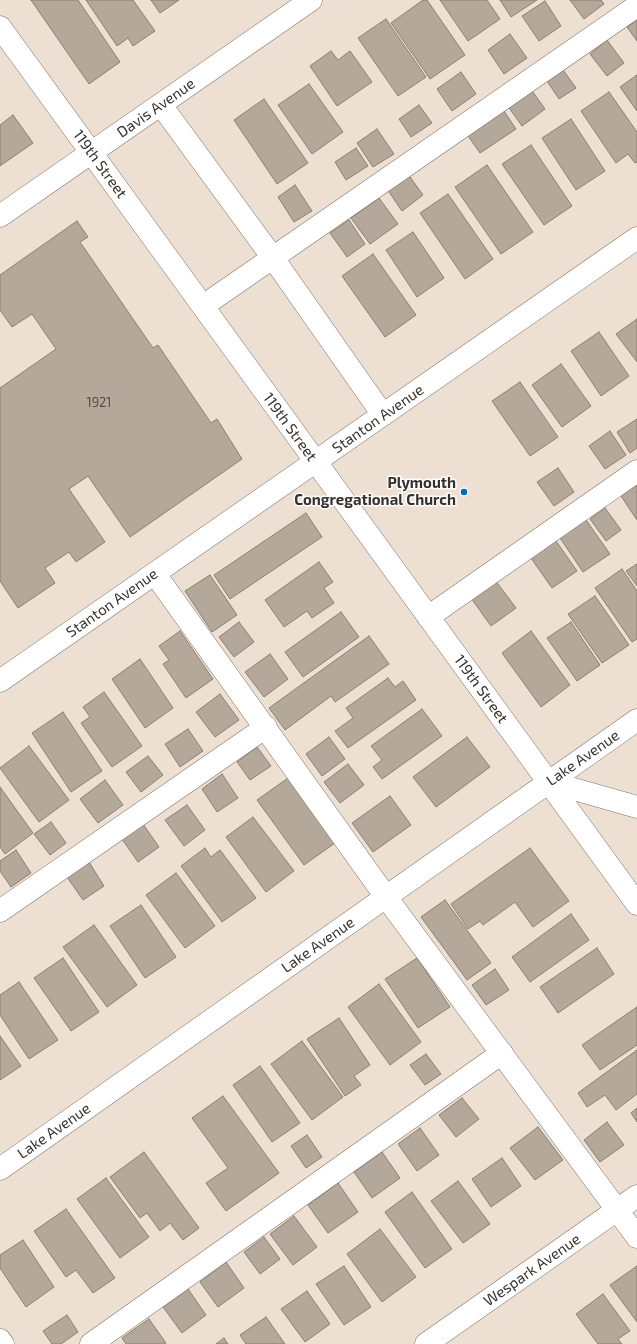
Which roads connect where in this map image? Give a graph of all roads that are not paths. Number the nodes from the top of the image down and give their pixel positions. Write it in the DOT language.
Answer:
graph roads {
  1 [pos="311,0"];
  2 [pos="637,6"];
  3 [pos="0,27"];
  4 [pos="161,105"];
  5 [pos="92,153"];
  6 [pos="0,216"];
  7 [pos="637,238"];
  8 [pos="273,258"];
  9 [pos="203,306"];
  10 [pos="383,415"];
  11 [pos="316,462"];
  12 [pos="637,471"];
  13 [pos="155,574"];
  14 [pos="428,617"];
  15 [pos="0,681"];
  16 [pos="637,720"];
  17 [pos="266,727"];
  18 [pos="549,782"];
  19 [pos="637,807"];
  20 [pos="386,897"];
  21 [pos="637,904"];
  22 [pos="0,912"];
  23 [pos="502,1053"];
  24 [pos="0,1169"];
  25 [pos="637,1196"];
  26 [pos="617,1210"];
  27 [pos="637,1237"];
  28 [pos="0,1340"];
  29 [pos="3,1344"];
  30 [pos="91,1344"];
  31 [pos="426,1344"];
  1 -- 4 [label="street, Davis Avenue"];
  2 -- 8 [label="street"];
  3 -- 5 [label="street, 119th Street"];
  4 -- 5 [label="street, Davis Avenue"];
  4 -- 8 [label="street"];
  5 -- 6 [label="street, Davis Avenue"];
  5 -- 9 [label="street, 119th Street"];
  7 -- 10 [label="street, Stanton Avenue"];
  8 -- 9 [label="street"];
  8 -- 10 [label="street"];
  9 -- 11 [label="street, 119th Street"];
  10 -- 11 [label="street, Stanton Avenue"];
  11 -- 13 [label="street, Stanton Avenue"];
  11 -- 14 [label="street, 119th Street"];
  12 -- 14 [label="street"];
  13 -- 15 [label="street, Stanton Avenue"];
  13 -- 17 [label="street"];
  14 -- 18 [label="street, 119th Street"];
  16 -- 18 [label="street, Lake Avenue"];
  17 -- 20 [label="street"];
  17 -- 22 [label="street"];
  18 -- 19 [label="street"];
  18 -- 20 [label="street, Lake Avenue"];
  18 -- 21 [label="street, 119th Street"];
  20 -- 23 [label="street"];
  20 -- 24 [label="street, Lake Avenue"];
  23 -- 26 [label="street"];
  23 -- 30 [label="street"];
  25 -- 26 [label="street, Wespark Avenue"];
  26 -- 27 [label="street"];
  26 -- 31 [label="street, Wespark Avenue"];
  28 -- 29 [label="street"];
}
